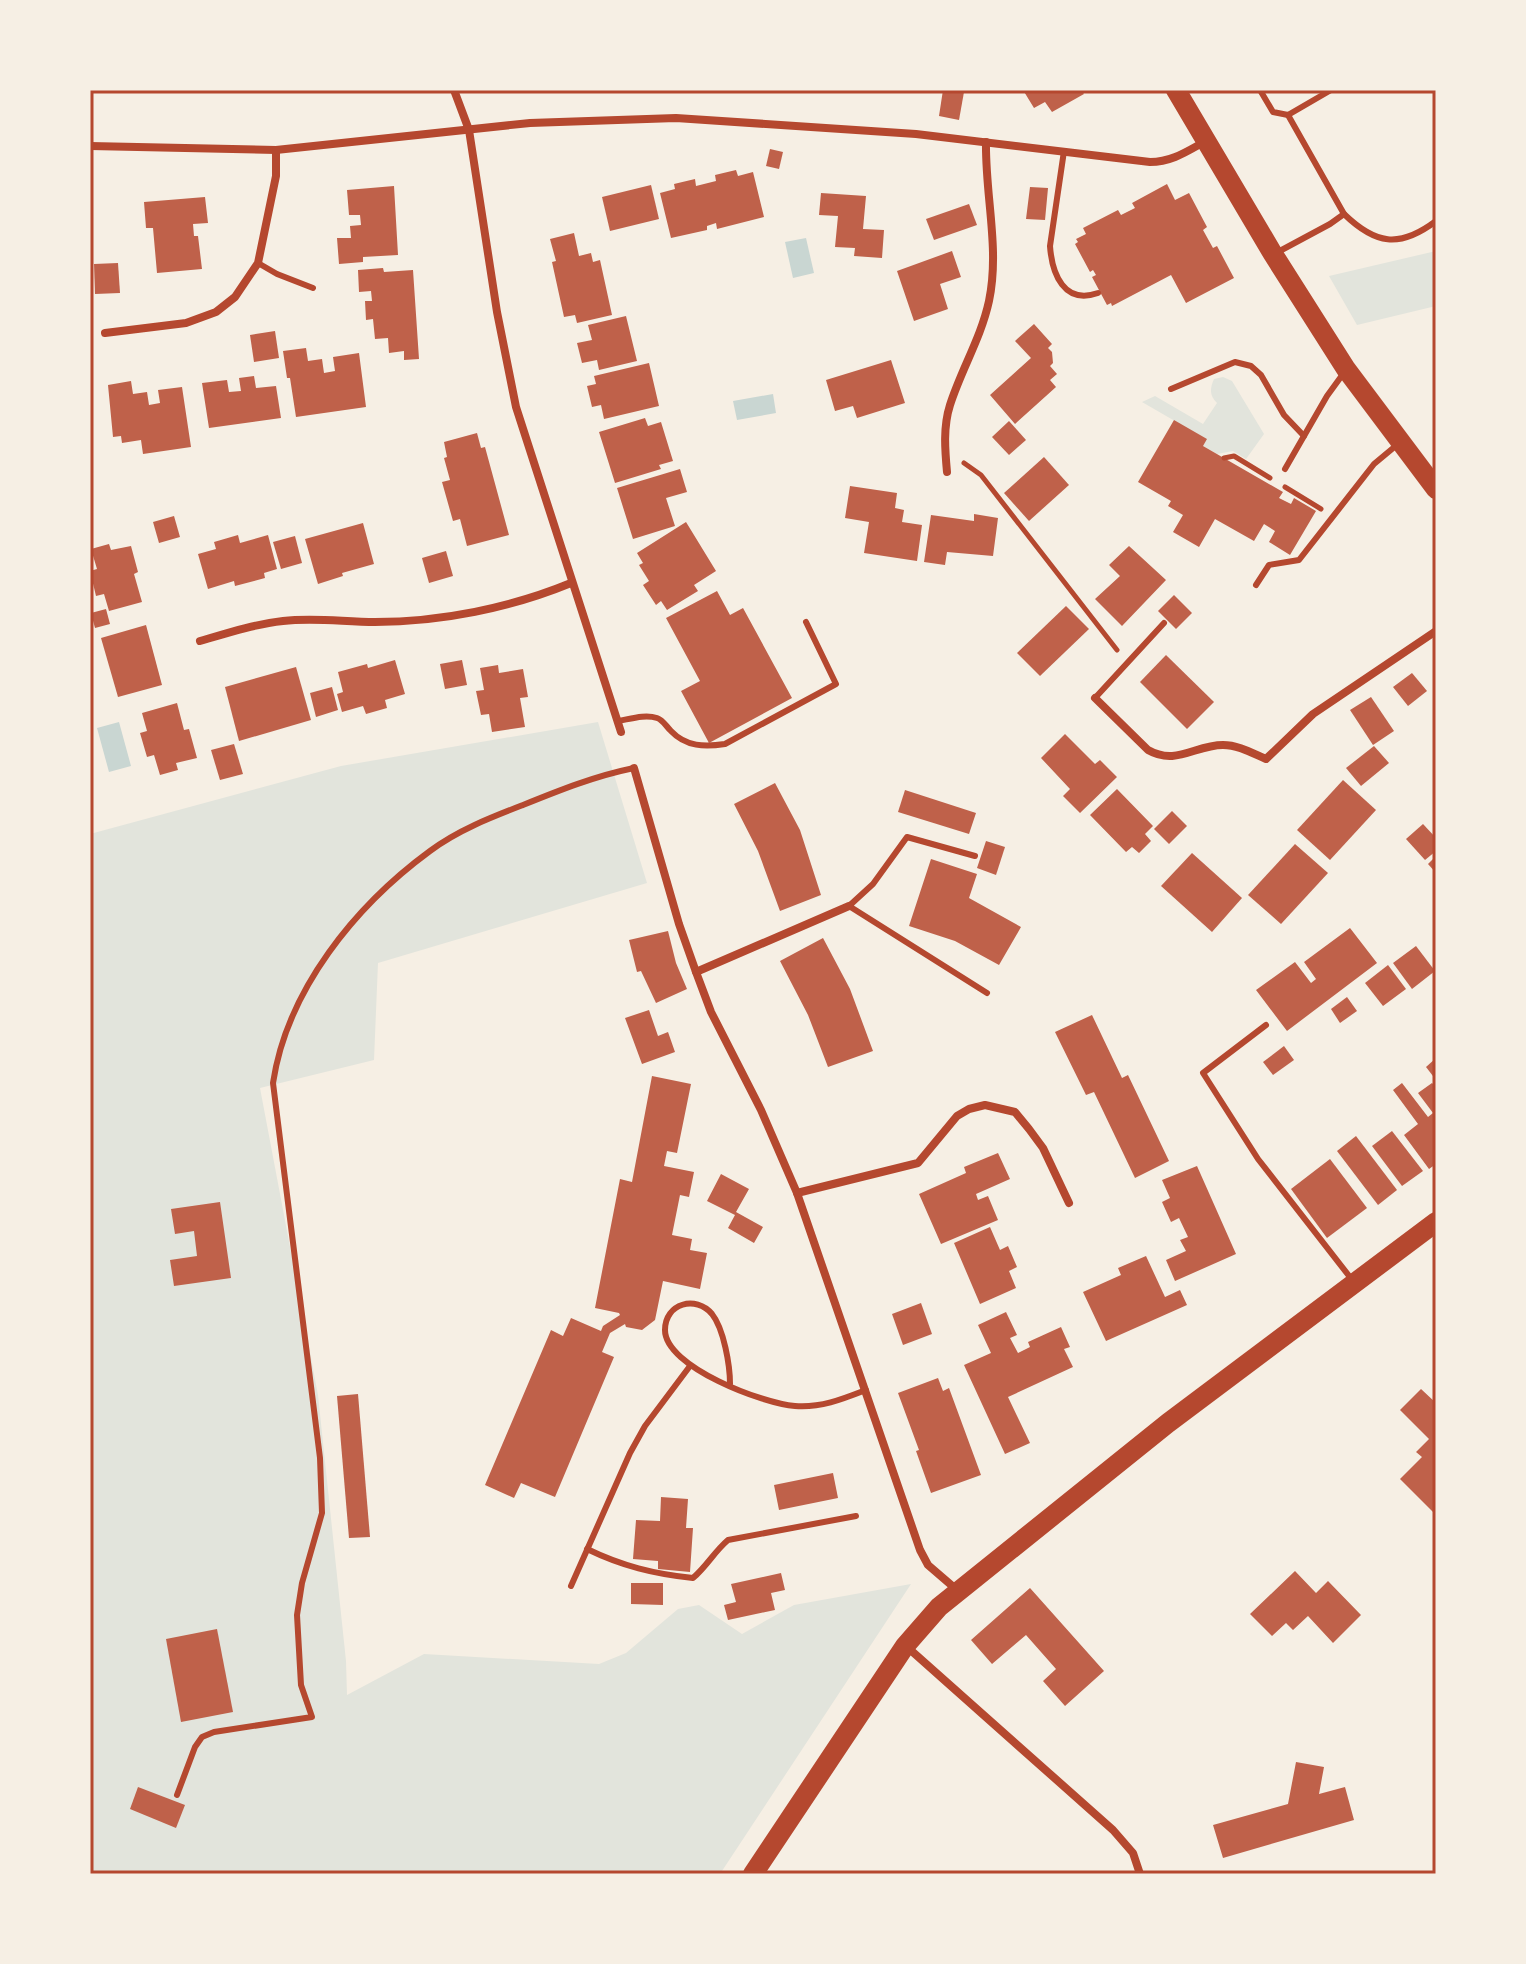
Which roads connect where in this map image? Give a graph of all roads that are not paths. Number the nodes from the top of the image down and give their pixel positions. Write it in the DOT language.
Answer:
graph roads {
  1 [pos="454,90"];
  2 [pos="1176,90"];
  3 [pos="1260,90"];
  4 [pos="1331,90"];
  5 [pos="1288,115"];
  6 [pos="469,130"];
  7 [pos="986,142"];
  8 [pos="1205,142"];
  9 [pos="90,146"];
  10 [pos="276,150"];
  11 [pos="1064,151"];
  12 [pos="1344,214"];
  13 [pos="1436,221"];
  14 [pos="1273,254"];
  15 [pos="258,263"];
  16 [pos="313,288"];
  17 [pos="1098,293"];
  18 [pos="105,333"];
  19 [pos="1346,369"];
  20 [pos="1171,389"];
  21 [pos="1304,436"];
  22 [pos="1400,441"];
  23 [pos="1285,469"];
  24 [pos="947,472"];
  25 [pos="1436,489"];
  26 [pos="571,583"];
  27 [pos="1256,585"];
  28 [pos="806,622"];
  29 [pos="1164,623"];
  30 [pos="1436,631"];
  31 [pos="200,641"];
  32 [pos="1095,698"];
  33 [pos="618,721"];
  34 [pos="621,732"];
  35 [pos="634,768"];
  36 [pos="975,856"];
  37 [pos="849,906"];
  38 [pos="696,972"];
  39 [pos="987,993"];
  40 [pos="1266,1025"];
  41 [pos="797,1193"];
  42 [pos="1069,1203"];
  43 [pos="1436,1222"];
  44 [pos="1355,1283"];
  45 [pos="690,1366"];
  46 [pos="730,1384"];
  47 [pos="866,1390"];
  48 [pos="856,1516"];
  49 [pos="587,1549"];
  50 [pos="571,1586"];
  51 [pos="957,1590"];
  52 [pos="905,1646"];
  53 [pos="177,1795"];
  54 [pos="753,1874"];
  55 [pos="1140,1874"];
  1 -- 6 [label="street"];
  2 -- 8 [label="main road"];
  3 -- 5 [label="lane"];
  4 -- 5 [label="lane"];
  5 -- 12 [label="lane"];
  6 -- 7 [label="street"];
  6 -- 10 [label="street"];
  6 -- 26 [label="street"];
  7 -- 11 [label="street"];
  7 -- 24 [label="street"];
  8 -- 11 [label="street"];
  8 -- 14 [label="main road"];
  9 -- 10 [label="street"];
  10 -- 15 [label="street"];
  11 -- 17 [label="lane"];
  12 -- 13 [label="lane"];
  12 -- 14 [label="lane"];
  14 -- 19 [label="main road"];
  15 -- 16 [label="lane"];
  15 -- 18 [label="street"];
  19 -- 21 [label="lane"];
  19 -- 22 [label="main road"];
  20 -- 21 [label="lane"];
  21 -- 23 [label="lane"];
  22 -- 25 [label="main road"];
  22 -- 27 [label="lane"];
  26 -- 31 [label="street"];
  26 -- 33 [label="street"];
  28 -- 33 [label="lane"];
  29 -- 32 [label="lane"];
  30 -- 32 [label="street"];
  33 -- 34 [label="street"];
  35 -- 38 [label="street"];
  35 -- 53 [label="lane"];
  36 -- 37 [label="lane"];
  37 -- 38 [label="street"];
  37 -- 39 [label="lane"];
  38 -- 41 [label="street"];
  40 -- 44 [label="lane"];
  41 -- 42 [label="street"];
  41 -- 47 [label="street"];
  43 -- 44 [label="main road"];
  44 -- 51 [label="main road"];
  45 -- 46 [label="lane"];
  45 -- 46 [label="lane"];
  45 -- 49 [label="lane"];
  46 -- 47 [label="lane"];
  47 -- 51 [label="street"];
  48 -- 49 [label="lane"];
  49 -- 50 [label="lane"];
  51 -- 52 [label="main road"];
  52 -- 54 [label="main road"];
  52 -- 55 [label="street"];
}
